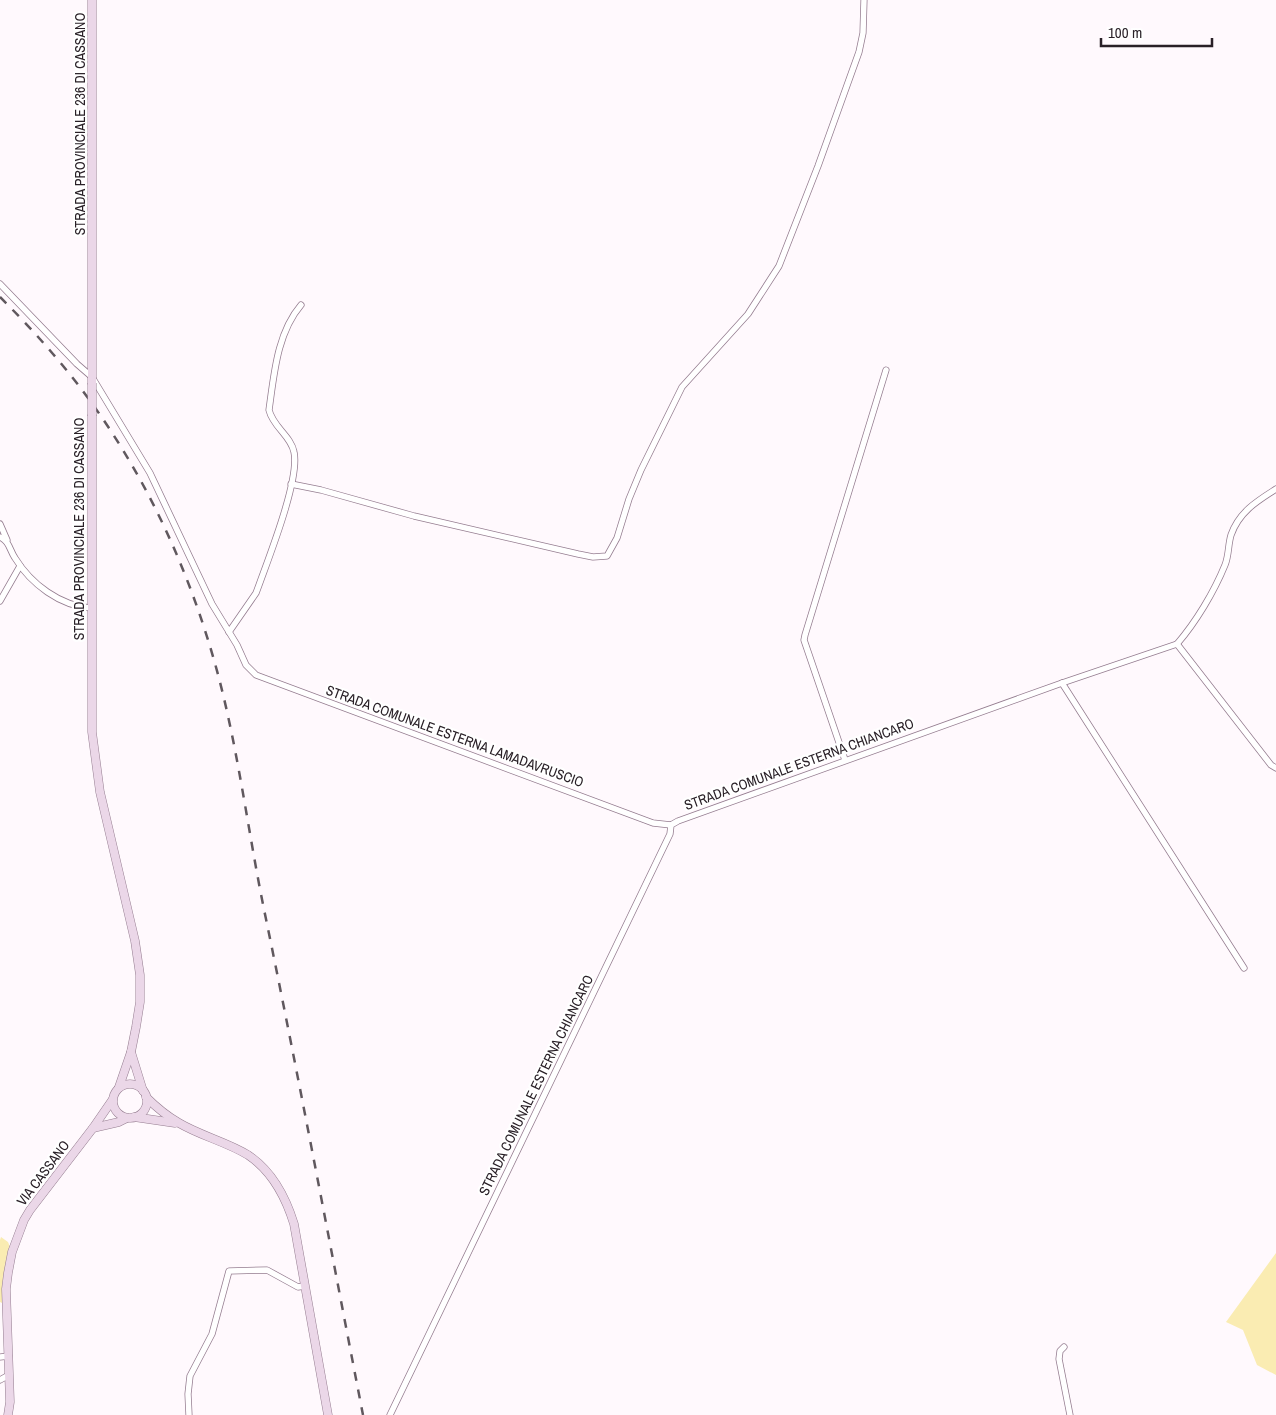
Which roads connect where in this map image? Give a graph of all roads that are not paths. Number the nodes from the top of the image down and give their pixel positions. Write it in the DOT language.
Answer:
graph roads {
  1 [pos="92,0"];
  2 [pos="864,0"];
  3 [pos="0,284"];
  4 [pos="301,306"];
  5 [pos="886,370"];
  6 [pos="92,380"];
  7 [pos="291,484"];
  8 [pos="1276,489"];
  9 [pos="0,524"];
  10 [pos="0,537"];
  11 [pos="7,540"];
  12 [pos="20,566"];
  13 [pos="0,601"];
  14 [pos="91,608"];
  15 [pos="229,632"];
  16 [pos="1177,644"];
  17 [pos="1062,683"];
  18 [pos="846,760"];
  19 [pos="1276,769"];
  20 [pos="671,825"];
  21 [pos="1244,968"];
  22 [pos="131,1052"];
  23 [pos="119,1087"];
  24 [pos="144,1094"];
  25 [pos="113,1098"];
  26 [pos="130,1117"];
  27 [pos="179,1123"];
  28 [pos="93,1128"];
  29 [pos="305,1286"];
  30 [pos="1064,1347"];
  31 [pos="9,1356"];
  32 [pos="0,1357"];
  33 [pos="9,1375"];
  34 [pos="0,1380"];
  35 [pos="8,1415"];
  36 [pos="189,1415"];
  37 [pos="328,1415"];
  38 [pos="390,1415"];
  39 [pos="1070,1415"];
  1 -- 6 [label="main road, STRADA PROVINCIALE 236 DI CASSANO"];
  2 -- 7 [label="street"];
  3 -- 6 [label="street, STRADA COMUNALE ESTERNA LAMADAVRUSCIO"];
  4 -- 7 [label="street"];
  5 -- 18 [label="street"];
  6 -- 14 [label="main road, STRADA PROVINCIALE 236 DI CASSANO, bridge"];
  6 -- 15 [label="street, STRADA COMUNALE ESTERNA LAMADAVRUSCIO"];
  7 -- 15 [label="street"];
  8 -- 16 [label="street"];
  9 -- 11 [label="street"];
  10 -- 11 [label="street"];
  11 -- 12 [label="street"];
  12 -- 13 [label="street"];
  12 -- 14 [label="street"];
  14 -- 22 [label="main road, STRADA PROVINCIALE 236 DI CASSANO"];
  15 -- 20 [label="street, STRADA COMUNALE ESTERNA LAMADAVRUSCIO"];
  16 -- 17 [label="street, STRADA COMUNALE ESTERNA CHIANCARO"];
  16 -- 19 [label="street"];
  17 -- 18 [label="street, STRADA COMUNALE ESTERNA CHIANCARO"];
  17 -- 21 [label="street"];
  18 -- 20 [label="street, STRADA COMUNALE ESTERNA CHIANCARO"];
  20 -- 38 [label="street, STRADA COMUNALE ESTERNA CHIANCARO"];
  22 -- 23 [label="main road, STRADA PROVINCIALE 236 DI CASSANO"];
  22 -- 24 [label="main road"];
  23 -- 24 [label="main road"];
  23 -- 25 [label="main road"];
  24 -- 26 [label="main road"];
  24 -- 27 [label="main road"];
  25 -- 26 [label="main road"];
  25 -- 28 [label="main road, VIA CASSANO"];
  26 -- 27 [label="main road"];
  26 -- 28 [label="main road"];
  27 -- 29 [label="main road"];
  28 -- 31 [label="main road, VIA CASSANO"];
  29 -- 36 [label="street"];
  29 -- 37 [label="main road"];
  30 -- 39 [label="street"];
  31 -- 32 [label="street"];
  31 -- 33 [label="main road, VIA CASSANO"];
  33 -- 34 [label="street"];
  33 -- 35 [label="main road, VIA CASSANO"];
}
